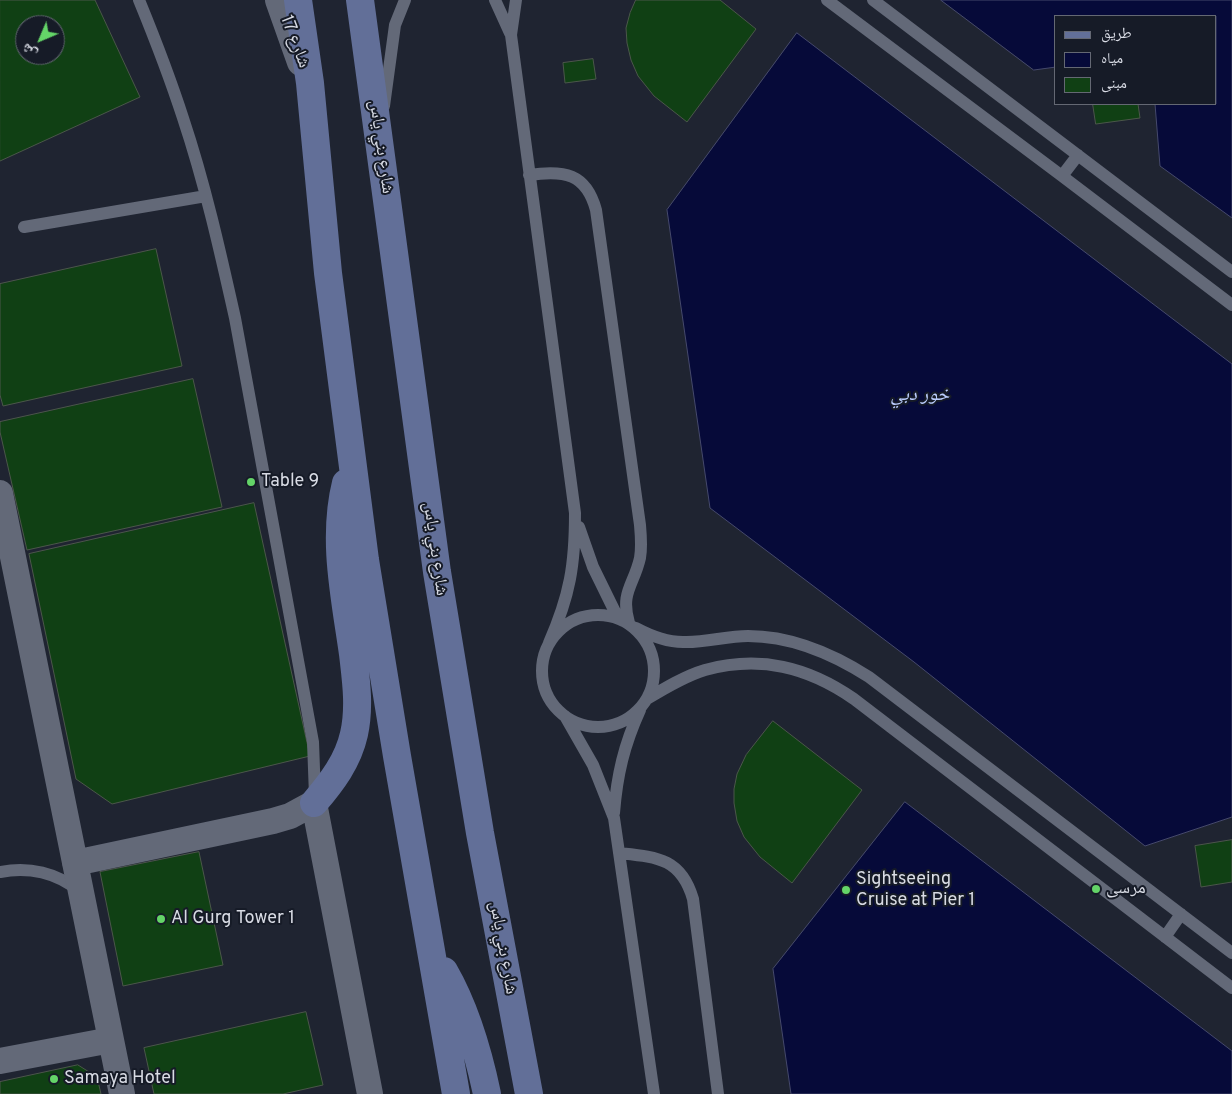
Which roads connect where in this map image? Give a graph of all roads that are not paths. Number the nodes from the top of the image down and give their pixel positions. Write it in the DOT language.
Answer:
graph roads {
  1 [pos="139,0"];
  2 [pos="279,0"];
  3 [pos="298,0"];
  4 [pos="360,0"];
  5 [pos="405,0"];
  6 [pos="495,0"];
  7 [pos="516,0"];
  8 [pos="827,0"];
  9 [pos="873,0"];
  10 [pos="510,35"];
  11 [pos="310,83"];
  12 [pos="379,138"];
  13 [pos="1078,155"];
  14 [pos="529,175"];
  15 [pos="1062,176"];
  16 [pos="206,196"];
  17 [pos="24,228"];
  18 [pos="1232,272"];
  19 [pos="1232,305"];
  20 [pos="352,462"];
  21 [pos="0,493"];
  22 [pos="575,513"];
  23 [pos="628,623"];
  24 [pos="549,643"];
  25 [pos="644,704"];
  26 [pos="565,716"];
  27 [pos="314,803"];
  28 [pos="614,818"];
  29 [pos="619,853"];
  30 [pos="75,863"];
  31 [pos="0,872"];
  32 [pos="81,893"];
  33 [pos="1182,914"];
  34 [pos="1165,937"];
  35 [pos="431,948"];
  36 [pos="1232,953"];
  37 [pos="1232,988"];
  38 [pos="111,1040"];
  39 [pos="0,1061"];
  40 [pos="717,1088"];
  41 [pos="122,1094"];
  42 [pos="370,1094"];
  43 [pos="456,1094"];
  44 [pos="487,1094"];
  45 [pos="529,1094"];
  46 [pos="654,1094"];
  47 [pos="708,1094"];
  1 -- 16 [label="lane"];
  2 -- 11 [label="street, شارع 17"];
  3 -- 11 [label="main road"];
  4 -- 12 [label="main road, شارع بني ياس"];
  5 -- 12 [label="lane"];
  6 -- 10 [label="lane"];
  7 -- 10 [label="lane"];
  8 -- 15 [label="lane"];
  9 -- 13 [label="lane"];
  10 -- 14 [label="lane"];
  11 -- 20 [label="main road"];
  12 -- 45 [label="main road, شارع بني ياس"];
  13 -- 15 [label="lane"];
  13 -- 18 [label="lane"];
  14 -- 22 [label="lane"];
  14 -- 23 [label="lane"];
  15 -- 19 [label="lane"];
  16 -- 17 [label="lane"];
  16 -- 27 [label="lane"];
  20 -- 27 [label="main road"];
  20 -- 35 [label="main road"];
  21 -- 30 [label="street"];
  22 -- 23 [label="lane"];
  22 -- 24 [label="lane"];
  23 -- 24 [label="lane"];
  23 -- 25 [label="lane"];
  23 -- 33 [label="lane"];
  24 -- 26 [label="lane"];
  25 -- 26 [label="lane"];
  25 -- 28 [label="lane"];
  25 -- 34 [label="lane"];
  26 -- 28 [label="lane"];
  27 -- 30 [label="street"];
  27 -- 42 [label="street"];
  28 -- 29 [label="lane"];
  29 -- 40 [label="lane"];
  29 -- 46 [label="lane"];
  30 -- 32 [label="street"];
  31 -- 32 [label="lane"];
  32 -- 38 [label="street"];
  33 -- 34 [label="lane"];
  33 -- 36 [label="lane"];
  34 -- 37 [label="lane"];
  35 -- 43 [label="main road"];
  35 -- 44 [label="main road"];
  38 -- 39 [label="street"];
  38 -- 41 [label="street"];
  40 -- 47 [label="lane"];
}
